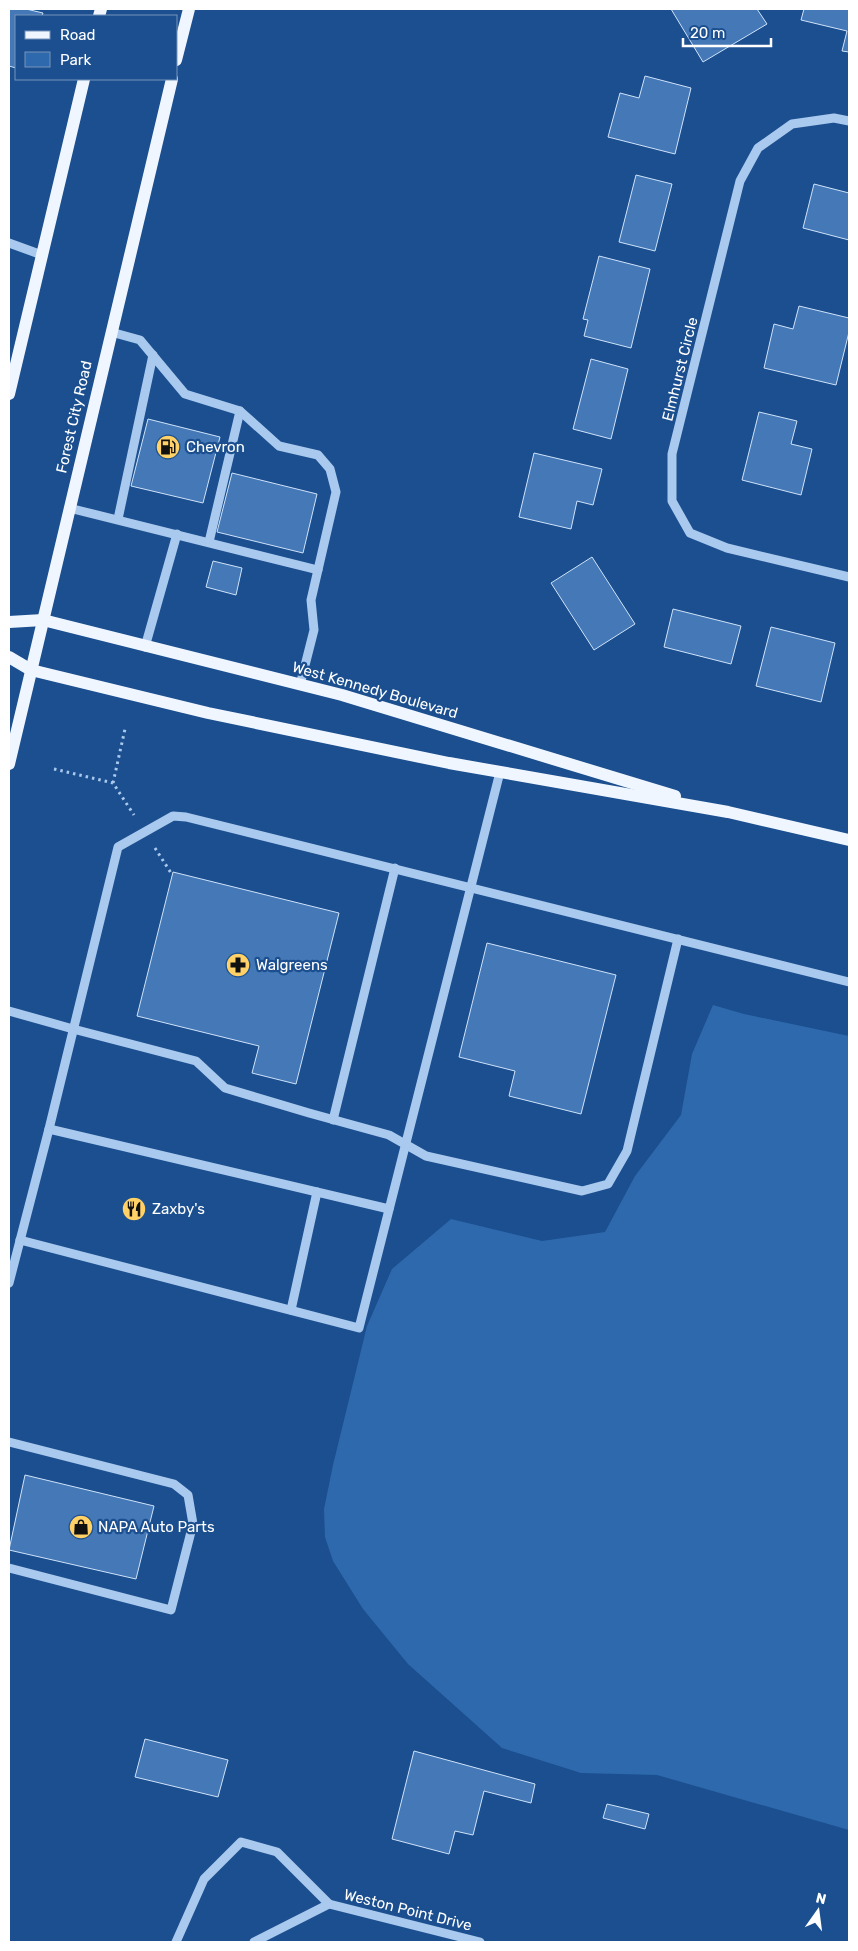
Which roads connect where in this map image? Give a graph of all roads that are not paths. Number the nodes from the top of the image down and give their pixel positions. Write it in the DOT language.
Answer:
graph roads {
  1 [pos="188,9"];
  2 [pos="178,52"];
  3 [pos="84,80"];
  4 [pos="172,80"];
  5 [pos="849,121"];
  6 [pos="9,243"];
  7 [pos="42,255"];
  8 [pos="111,332"];
  9 [pos="154,355"];
  10 [pos="9,394"];
  11 [pos="240,411"];
  12 [pos="69,508"];
  13 [pos="118,519"];
  14 [pos="177,534"];
  15 [pos="209,542"];
  16 [pos="318,570"];
  17 [pos="849,577"];
  18 [pos="43,620"];
  19 [pos="9,622"];
  20 [pos="145,646"];
  21 [pos="9,657"];
  22 [pos="31,670"];
  23 [pos="300,685"];
  24 [pos="9,764"];
  25 [pos="500,772"];
  26 [pos="728,812"];
  27 [pos="849,840"];
  28 [pos="396,868"];
  29 [pos="471,887"];
  30 [pos="678,939"];
  31 [pos="849,982"];
  32 [pos="9,1011"];
  33 [pos="73,1029"];
  34 [pos="333,1120"];
  35 [pos="49,1129"];
  36 [pos="407,1144"];
  37 [pos="316,1192"];
  38 [pos="389,1209"];
  39 [pos="20,1240"];
  40 [pos="9,1283"];
  41 [pos="291,1310"];
  42 [pos="9,1442"];
  43 [pos="9,1568"];
  44 [pos="329,1904"];
  45 [pos="176,1942"];
  46 [pos="254,1942"];
  47 [pos="480,1942"];
  1 -- 2 [label="main road"];
  3 -- 7 [label="main road"];
  4 -- 8 [label="main road, Forest City Road"];
  5 -- 17 [label="street, Elmhurst Circle"];
  6 -- 7 [label="street"];
  7 -- 10 [label="main road"];
  8 -- 9 [label="street"];
  8 -- 12 [label="main road, Forest City Road"];
  9 -- 11 [label="street"];
  9 -- 13 [label="street"];
  11 -- 15 [label="street"];
  11 -- 16 [label="street"];
  12 -- 13 [label="street"];
  12 -- 18 [label="main road, Forest City Road"];
  13 -- 14 [label="street"];
  14 -- 15 [label="street"];
  14 -- 20 [label="street"];
  15 -- 16 [label="street"];
  16 -- 23 [label="street"];
  18 -- 19 [label="main road, West Kennedy Boulevard"];
  18 -- 20 [label="main road, West Kennedy Boulevard"];
  18 -- 22 [label="main road, Forest City Road"];
  20 -- 23 [label="main road, West Kennedy Boulevard"];
  21 -- 22 [label="main road, West Kennedy Boulevard"];
  22 -- 24 [label="main road, Forest City Road"];
  22 -- 25 [label="main road, West Kennedy Boulevard"];
  23 -- 26 [label="main road, West Kennedy Boulevard"];
  25 -- 26 [label="main road, West Kennedy Boulevard"];
  25 -- 29 [label="street"];
  26 -- 27 [label="main road, West Kennedy Boulevard"];
  28 -- 29 [label="street"];
  28 -- 33 [label="street"];
  28 -- 34 [label="street"];
  29 -- 30 [label="street"];
  29 -- 36 [label="street"];
  30 -- 31 [label="street"];
  30 -- 36 [label="street"];
  32 -- 33 [label="street"];
  33 -- 34 [label="street"];
  33 -- 35 [label="street"];
  34 -- 36 [label="street"];
  35 -- 37 [label="street"];
  35 -- 39 [label="street"];
  36 -- 38 [label="street"];
  37 -- 38 [label="street"];
  37 -- 41 [label="street"];
  38 -- 41 [label="street"];
  39 -- 40 [label="street"];
  39 -- 41 [label="street"];
  42 -- 43 [label="street"];
  44 -- 45 [label="street, Weston Point Drive"];
  44 -- 46 [label="street, Weston Point Drive"];
  44 -- 47 [label="street, Weston Point Drive"];
}
